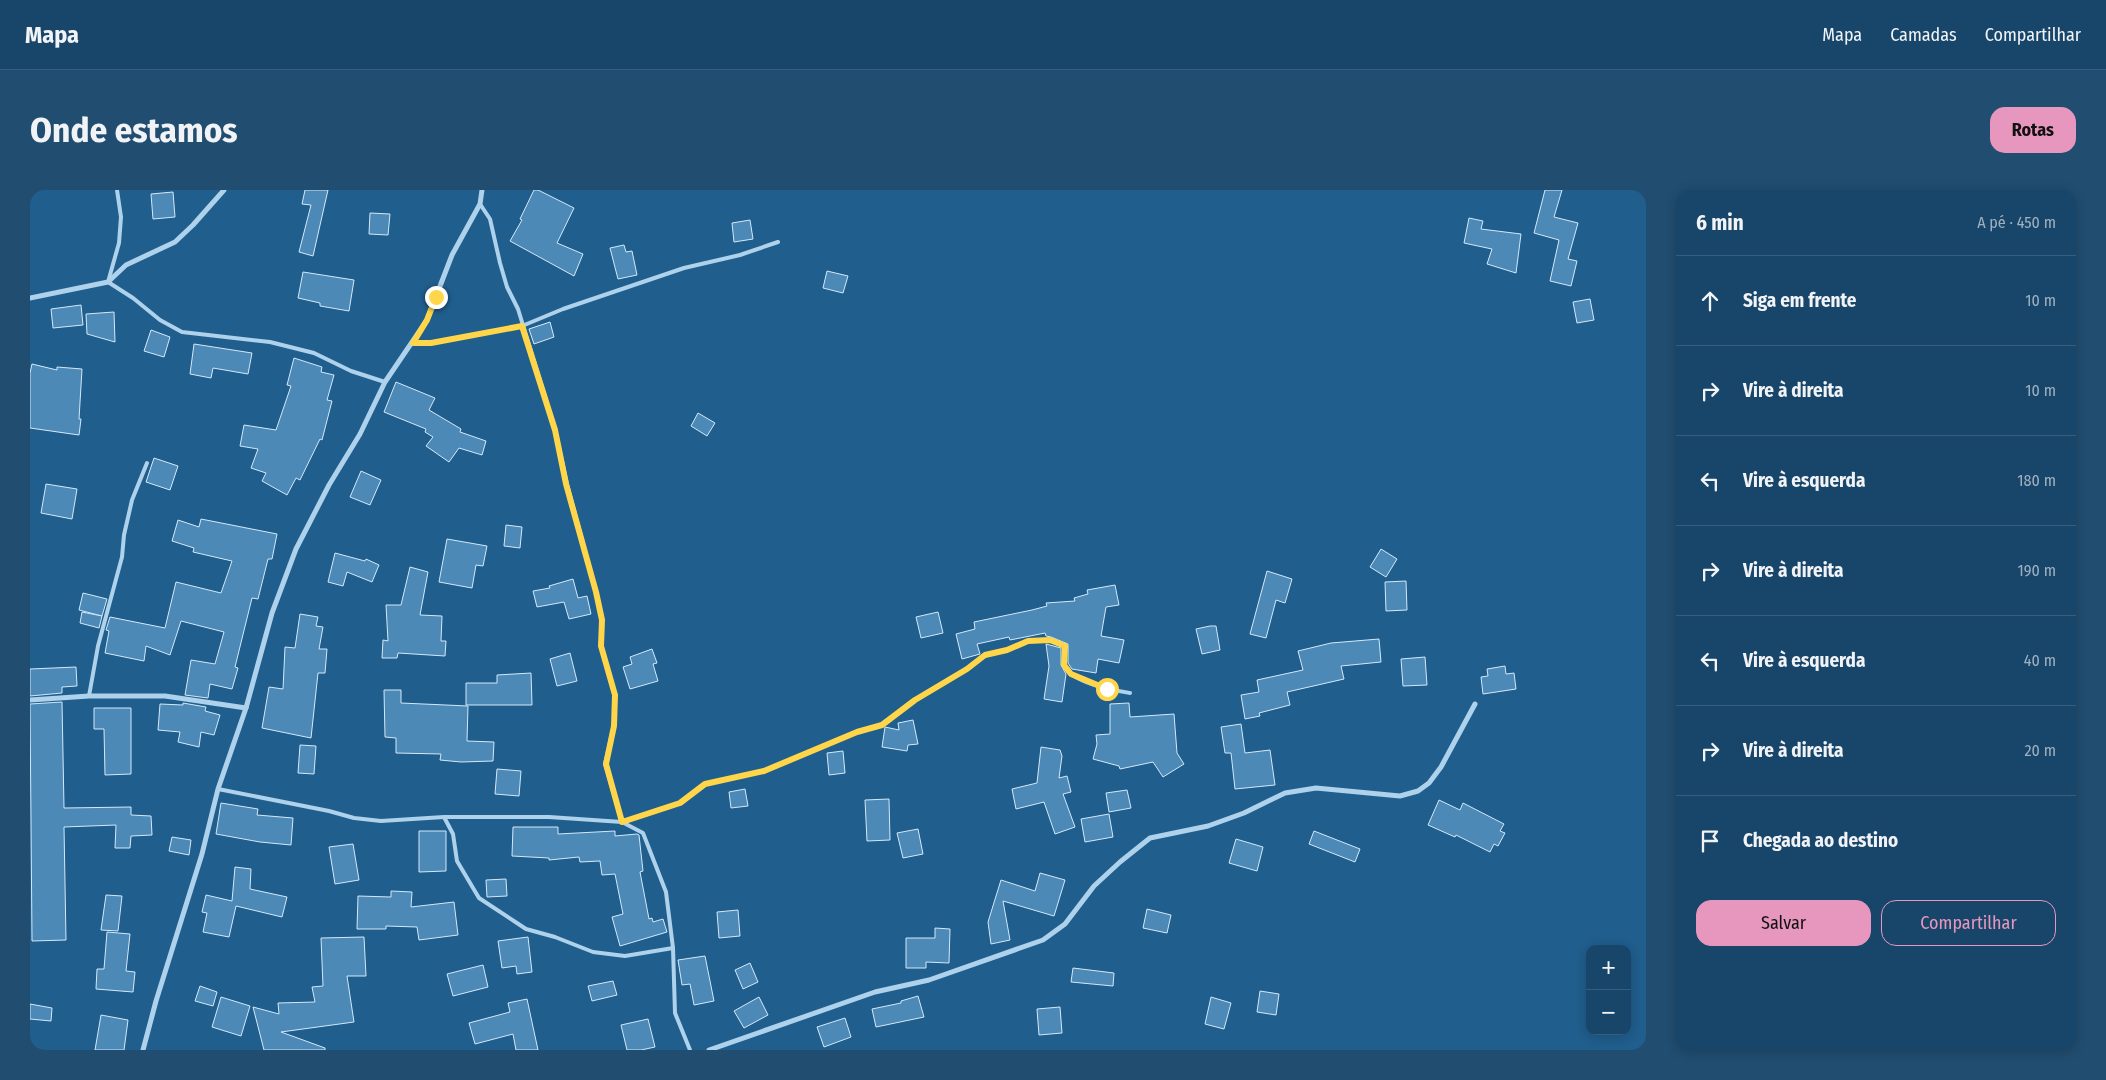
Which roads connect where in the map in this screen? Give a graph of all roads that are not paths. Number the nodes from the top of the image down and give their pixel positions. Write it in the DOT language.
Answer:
graph roads {
  1 [pos="117,190"];
  2 [pos="224,190"];
  3 [pos="482,190"];
  4 [pos="480,204"];
  5 [pos="778,242"];
  6 [pos="108,282"];
  7 [pos="30,298"];
  8 [pos="522,326"];
  9 [pos="413,343"];
  10 [pos="385,382"];
  11 [pos="147,463"];
  12 [pos="1130,693"];
  13 [pos="89,696"];
  14 [pos="30,700"];
  15 [pos="1475,704"];
  16 [pos="246,708"];
  17 [pos="218,789"];
  18 [pos="444,817"];
  19 [pos="622,822"];
  20 [pos="673,948"];
  21 [pos="143,1050"];
  22 [pos="690,1050"];
  23 [pos="709,1050"];
  1 -- 6 [label="lane"];
  2 -- 6 [label="street"];
  3 -- 4 [label="street"];
  4 -- 8 [label="lane"];
  4 -- 9 [label="street"];
  5 -- 8 [label="lane"];
  6 -- 7 [label="street"];
  6 -- 10 [label="lane"];
  8 -- 9 [label="lane"];
  8 -- 19 [label="lane"];
  9 -- 10 [label="street"];
  10 -- 16 [label="street"];
  11 -- 13 [label="lane"];
  12 -- 19 [label="lane"];
  13 -- 14 [label="street"];
  13 -- 16 [label="street"];
  15 -- 23 [label="street"];
  16 -- 17 [label="street"];
  17 -- 18 [label="lane"];
  17 -- 21 [label="street"];
  18 -- 19 [label="lane"];
  18 -- 20 [label="lane"];
  19 -- 20 [label="lane"];
  20 -- 22 [label="lane"];
}
